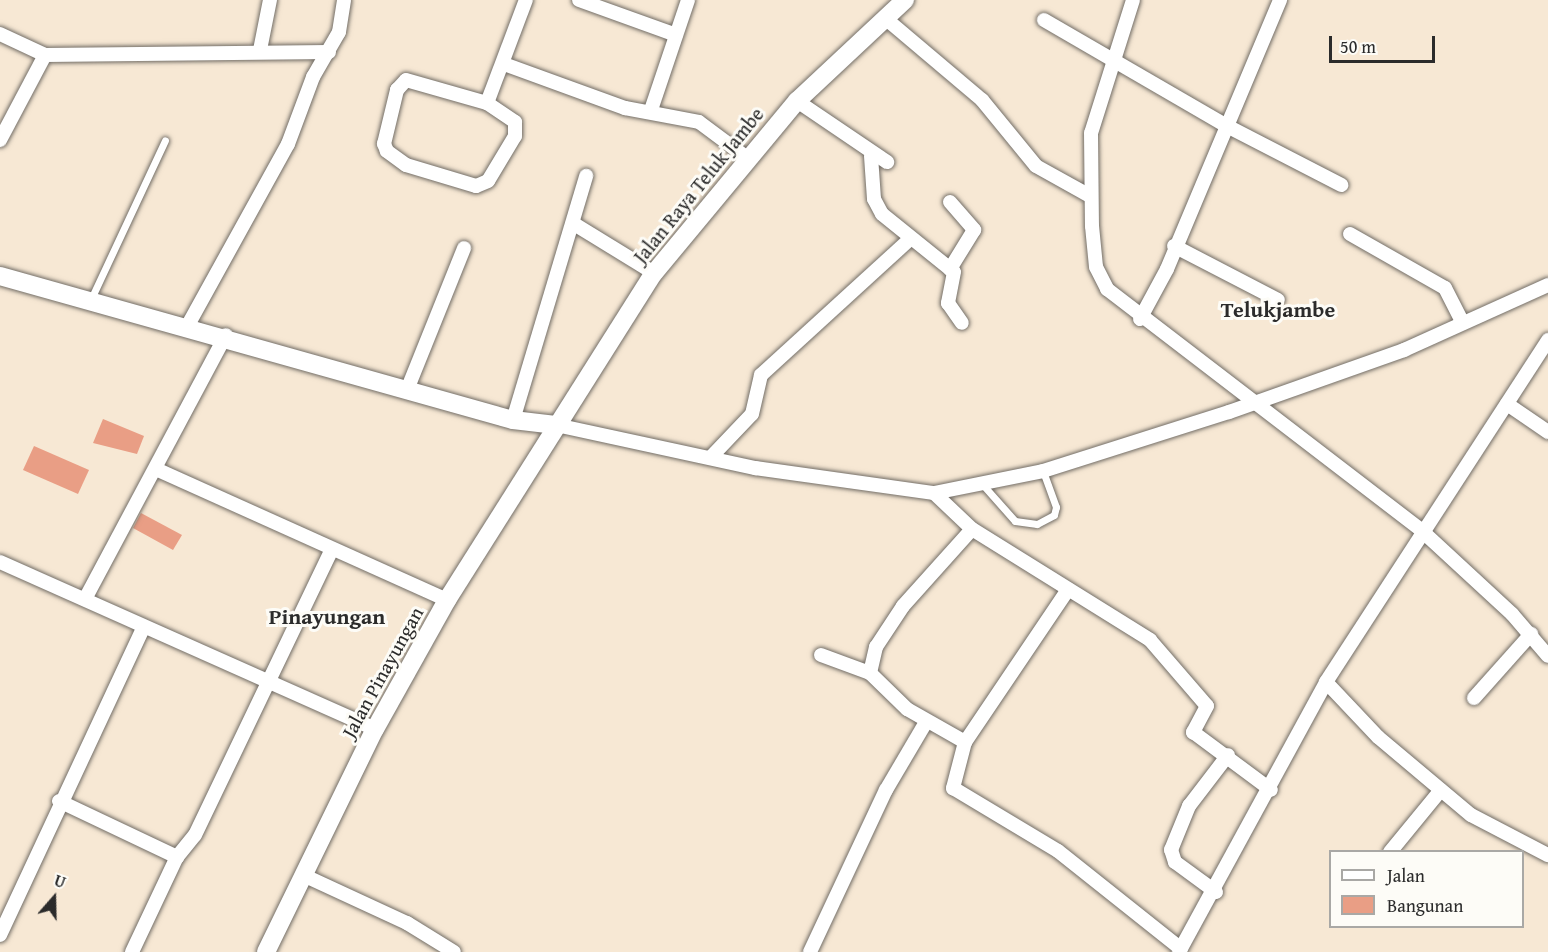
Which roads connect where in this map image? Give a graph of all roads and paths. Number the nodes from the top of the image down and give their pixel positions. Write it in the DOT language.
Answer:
graph roads {
  1 [pos="270,0"];
  2 [pos="344,0"];
  3 [pos="526,0"];
  4 [pos="579,0"];
  5 [pos="688,0"];
  6 [pos="905,0"];
  7 [pos="1133,0"];
  8 [pos="1280,0"];
  9 [pos="885,18"];
  10 [pos="1044,20"];
  11 [pos="0,34"];
  12 [pos="676,35"];
  13 [pos="260,51"];
  14 [pos="329,52"];
  15 [pos="45,55"];
  16 [pos="1112,60"];
  17 [pos="504,63"];
  18 [pos="796,101"];
  19 [pos="487,102"];
  20 [pos="651,110"];
  21 [pos="1224,125"];
  22 [pos="0,140"];
  23 [pos="165,140"];
  24 [pos="871,156"];
  25 [pos="746,157"];
  26 [pos="887,162"];
  27 [pos="586,176"];
  28 [pos="1341,185"];
  29 [pos="1090,196"];
  30 [pos="950,202"];
  31 [pos="574,224"];
  32 [pos="1350,234"];
  33 [pos="910,239"];
  34 [pos="1174,246"];
  35 [pos="464,248"];
  36 [pos="950,269"];
  37 [pos="654,273"];
  38 [pos="0,276"];
  39 [pos="1548,285"];
  40 [pos="91,299"];
  41 [pos="1278,300"];
  42 [pos="1140,319"];
  43 [pos="962,323"];
  44 [pos="1463,323"];
  45 [pos="188,325"];
  46 [pos="225,335"];
  47 [pos="1548,340"];
  48 [pos="1544,356"];
  49 [pos="407,390"];
  50 [pos="1256,402"];
  51 [pos="1507,404"];
  52 [pos="513,420"];
  53 [pos="556,425"];
  54 [pos="1548,432"];
  55 [pos="711,457"];
  56 [pos="158,470"];
  57 [pos="1043,471"];
  58 [pos="983,485"];
  59 [pos="934,493"];
  60 [pos="972,530"];
  61 [pos="1421,530"];
  62 [pos="332,549"];
  63 [pos="0,562"];
  64 [pos="1067,591"];
  65 [pos="85,599"];
  66 [pos="447,600"];
  67 [pos="143,629"];
  68 [pos="1531,634"];
  69 [pos="821,656"];
  70 [pos="1548,656"];
  71 [pos="870,673"];
  72 [pos="266,681"];
  73 [pos="1326,682"];
  74 [pos="1474,698"];
  75 [pos="926,722"];
  76 [pos="375,729"];
  77 [pos="965,742"];
  78 [pos="1228,755"];
  79 [pos="1441,789"];
  80 [pos="1271,790"];
  81 [pos="58,801"];
  82 [pos="1510,846"];
  83 [pos="1392,850"];
  84 [pos="1548,855"];
  85 [pos="177,857"];
  86 [pos="303,875"];
  87 [pos="1216,892"];
  88 [pos="6,905"];
  89 [pos="0,935"];
  90 [pos="1180,951"];
  91 [pos="132,952"];
  92 [pos="266,952"];
  93 [pos="454,952"];
  94 [pos="810,952"];
  1 -- 13 [label="street"];
  2 -- 14 [label="street"];
  3 -- 17 [label="street"];
  4 -- 12 [label="street"];
  5 -- 12 [label="street"];
  6 -- 9 [label="main road, Jalan Raya Teluk Jambe"];
  7 -- 16 [label="street"];
  8 -- 21 [label="street"];
  9 -- 18 [label="main road, Jalan Raya Teluk Jambe"];
  9 -- 29 [label="street"];
  10 -- 16 [label="street"];
  11 -- 15 [label="street"];
  12 -- 20 [label="street"];
  13 -- 14 [label="street"];
  13 -- 15 [label="street"];
  14 -- 45 [label="street"];
  15 -- 22 [label="street"];
  16 -- 21 [label="street"];
  16 -- 29 [label="street"];
  17 -- 19 [label="street"];
  17 -- 20 [label="street"];
  18 -- 24 [label="street"];
  18 -- 25 [label="main road, Jalan Raya Teluk Jambe"];
  19 -- 19 [label="street"];
  20 -- 25 [label="street"];
  21 -- 28 [label="street"];
  21 -- 34 [label="street"];
  23 -- 40 [label="lane"];
  24 -- 26 [label="street"];
  24 -- 33 [label="street"];
  25 -- 37 [label="main road, Jalan Raya Teluk Jambe"];
  27 -- 31 [label="street"];
  29 -- 42 [label="street"];
  30 -- 36 [label="street"];
  31 -- 37 [label="street"];
  31 -- 52 [label="street"];
  32 -- 44 [label="street"];
  33 -- 36 [label="street"];
  33 -- 55 [label="street"];
  34 -- 41 [label="street"];
  34 -- 42 [label="street"];
  35 -- 49 [label="street"];
  36 -- 43 [label="street"];
  37 -- 53 [label="main road, Jalan Raya Teluk Jambe"];
  38 -- 40 [label="main road"];
  39 -- 44 [label="street"];
  40 -- 45 [label="main road"];
  42 -- 50 [label="street"];
  44 -- 50 [label="street"];
  45 -- 46 [label="main road"];
  46 -- 49 [label="main road"];
  46 -- 56 [label="street"];
  47 -- 48 [label="street"];
  48 -- 51 [label="street"];
  49 -- 52 [label="main road"];
  50 -- 57 [label="street"];
  50 -- 61 [label="street"];
  51 -- 54 [label="street"];
  51 -- 61 [label="street"];
  52 -- 53 [label="main road"];
  53 -- 55 [label="street"];
  53 -- 66 [label="main road, Jalan Pinayungan"];
  55 -- 59 [label="street"];
  56 -- 62 [label="street"];
  56 -- 65 [label="street"];
  57 -- 58 [label="street"];
  57 -- 58 [label="lane"];
  58 -- 59 [label="street"];
  59 -- 60 [label="street"];
  60 -- 64 [label="street"];
  60 -- 71 [label="street"];
  61 -- 68 [label="street"];
  61 -- 73 [label="street"];
  62 -- 66 [label="street"];
  62 -- 72 [label="street"];
  63 -- 65 [label="street"];
  64 -- 77 [label="street"];
  64 -- 78 [label="street"];
  65 -- 67 [label="street"];
  66 -- 76 [label="main road, Jalan Pinayungan"];
  67 -- 72 [label="street"];
  67 -- 81 [label="street"];
  68 -- 70 [label="street"];
  68 -- 74 [label="street"];
  69 -- 71 [label="street"];
  71 -- 75 [label="street"];
  72 -- 76 [label="street"];
  72 -- 85 [label="street"];
  73 -- 79 [label="street"];
  73 -- 80 [label="street"];
  75 -- 77 [label="street"];
  75 -- 94 [label="street"];
  76 -- 86 [label="main road, Jalan Pinayungan"];
  77 -- 90 [label="street"];
  78 -- 80 [label="street"];
  78 -- 87 [label="street"];
  79 -- 82 [label="street"];
  79 -- 83 [label="street"];
  80 -- 87 [label="street"];
  81 -- 85 [label="street"];
  81 -- 88 [label="street"];
  82 -- 84 [label="street"];
  85 -- 91 [label="street"];
  86 -- 92 [label="main road, Jalan Pinayungan"];
  86 -- 93 [label="street"];
  87 -- 90 [label="street"];
  88 -- 89 [label="street"];
}
